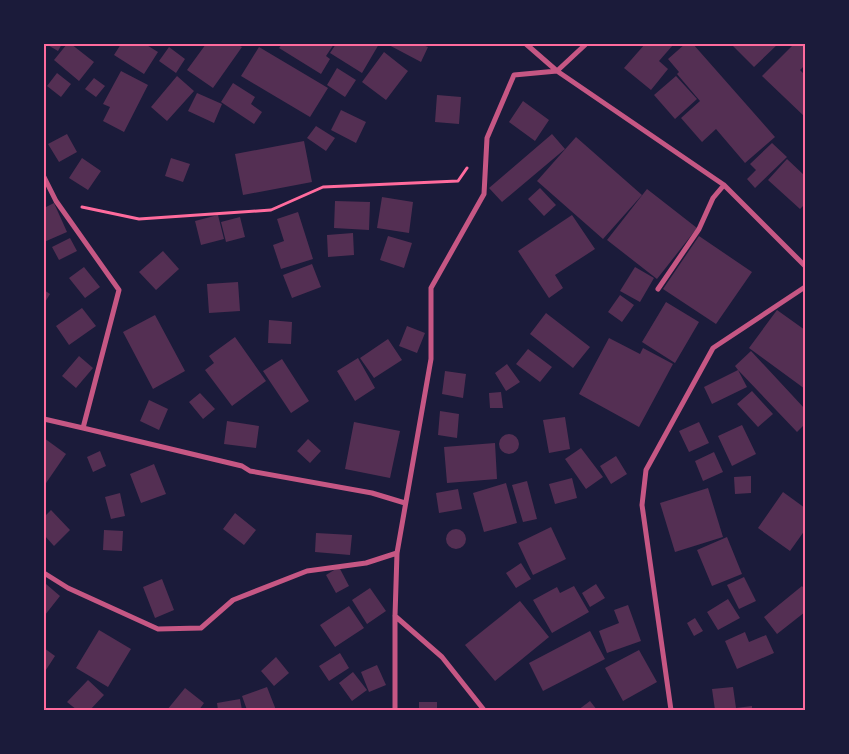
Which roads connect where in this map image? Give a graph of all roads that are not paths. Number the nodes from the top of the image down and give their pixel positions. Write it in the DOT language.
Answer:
graph roads {
  1 [pos="526,44"];
  2 [pos="586,44"];
  3 [pos="557,71"];
  4 [pos="44,177"];
  5 [pos="724,185"];
  6 [pos="805,266"];
  7 [pos="805,287"];
  8 [pos="658,289"];
  9 [pos="44,419"];
  10 [pos="83,428"];
  11 [pos="405,502"];
  12 [pos="398,553"];
  13 [pos="44,573"];
  14 [pos="395,616"];
  15 [pos="395,710"];
  16 [pos="484,710"];
  17 [pos="671,710"];
  1 -- 3 [label="street"];
  2 -- 3 [label="street"];
  3 -- 5 [label="street"];
  3 -- 11 [label="street"];
  4 -- 10 [label="street"];
  5 -- 6 [label="street"];
  5 -- 8 [label="street"];
  7 -- 17 [label="street"];
  9 -- 10 [label="street"];
  10 -- 11 [label="street"];
  11 -- 12 [label="street"];
  12 -- 13 [label="street"];
  12 -- 14 [label="street"];
  14 -- 15 [label="street"];
  14 -- 16 [label="street"];
}
